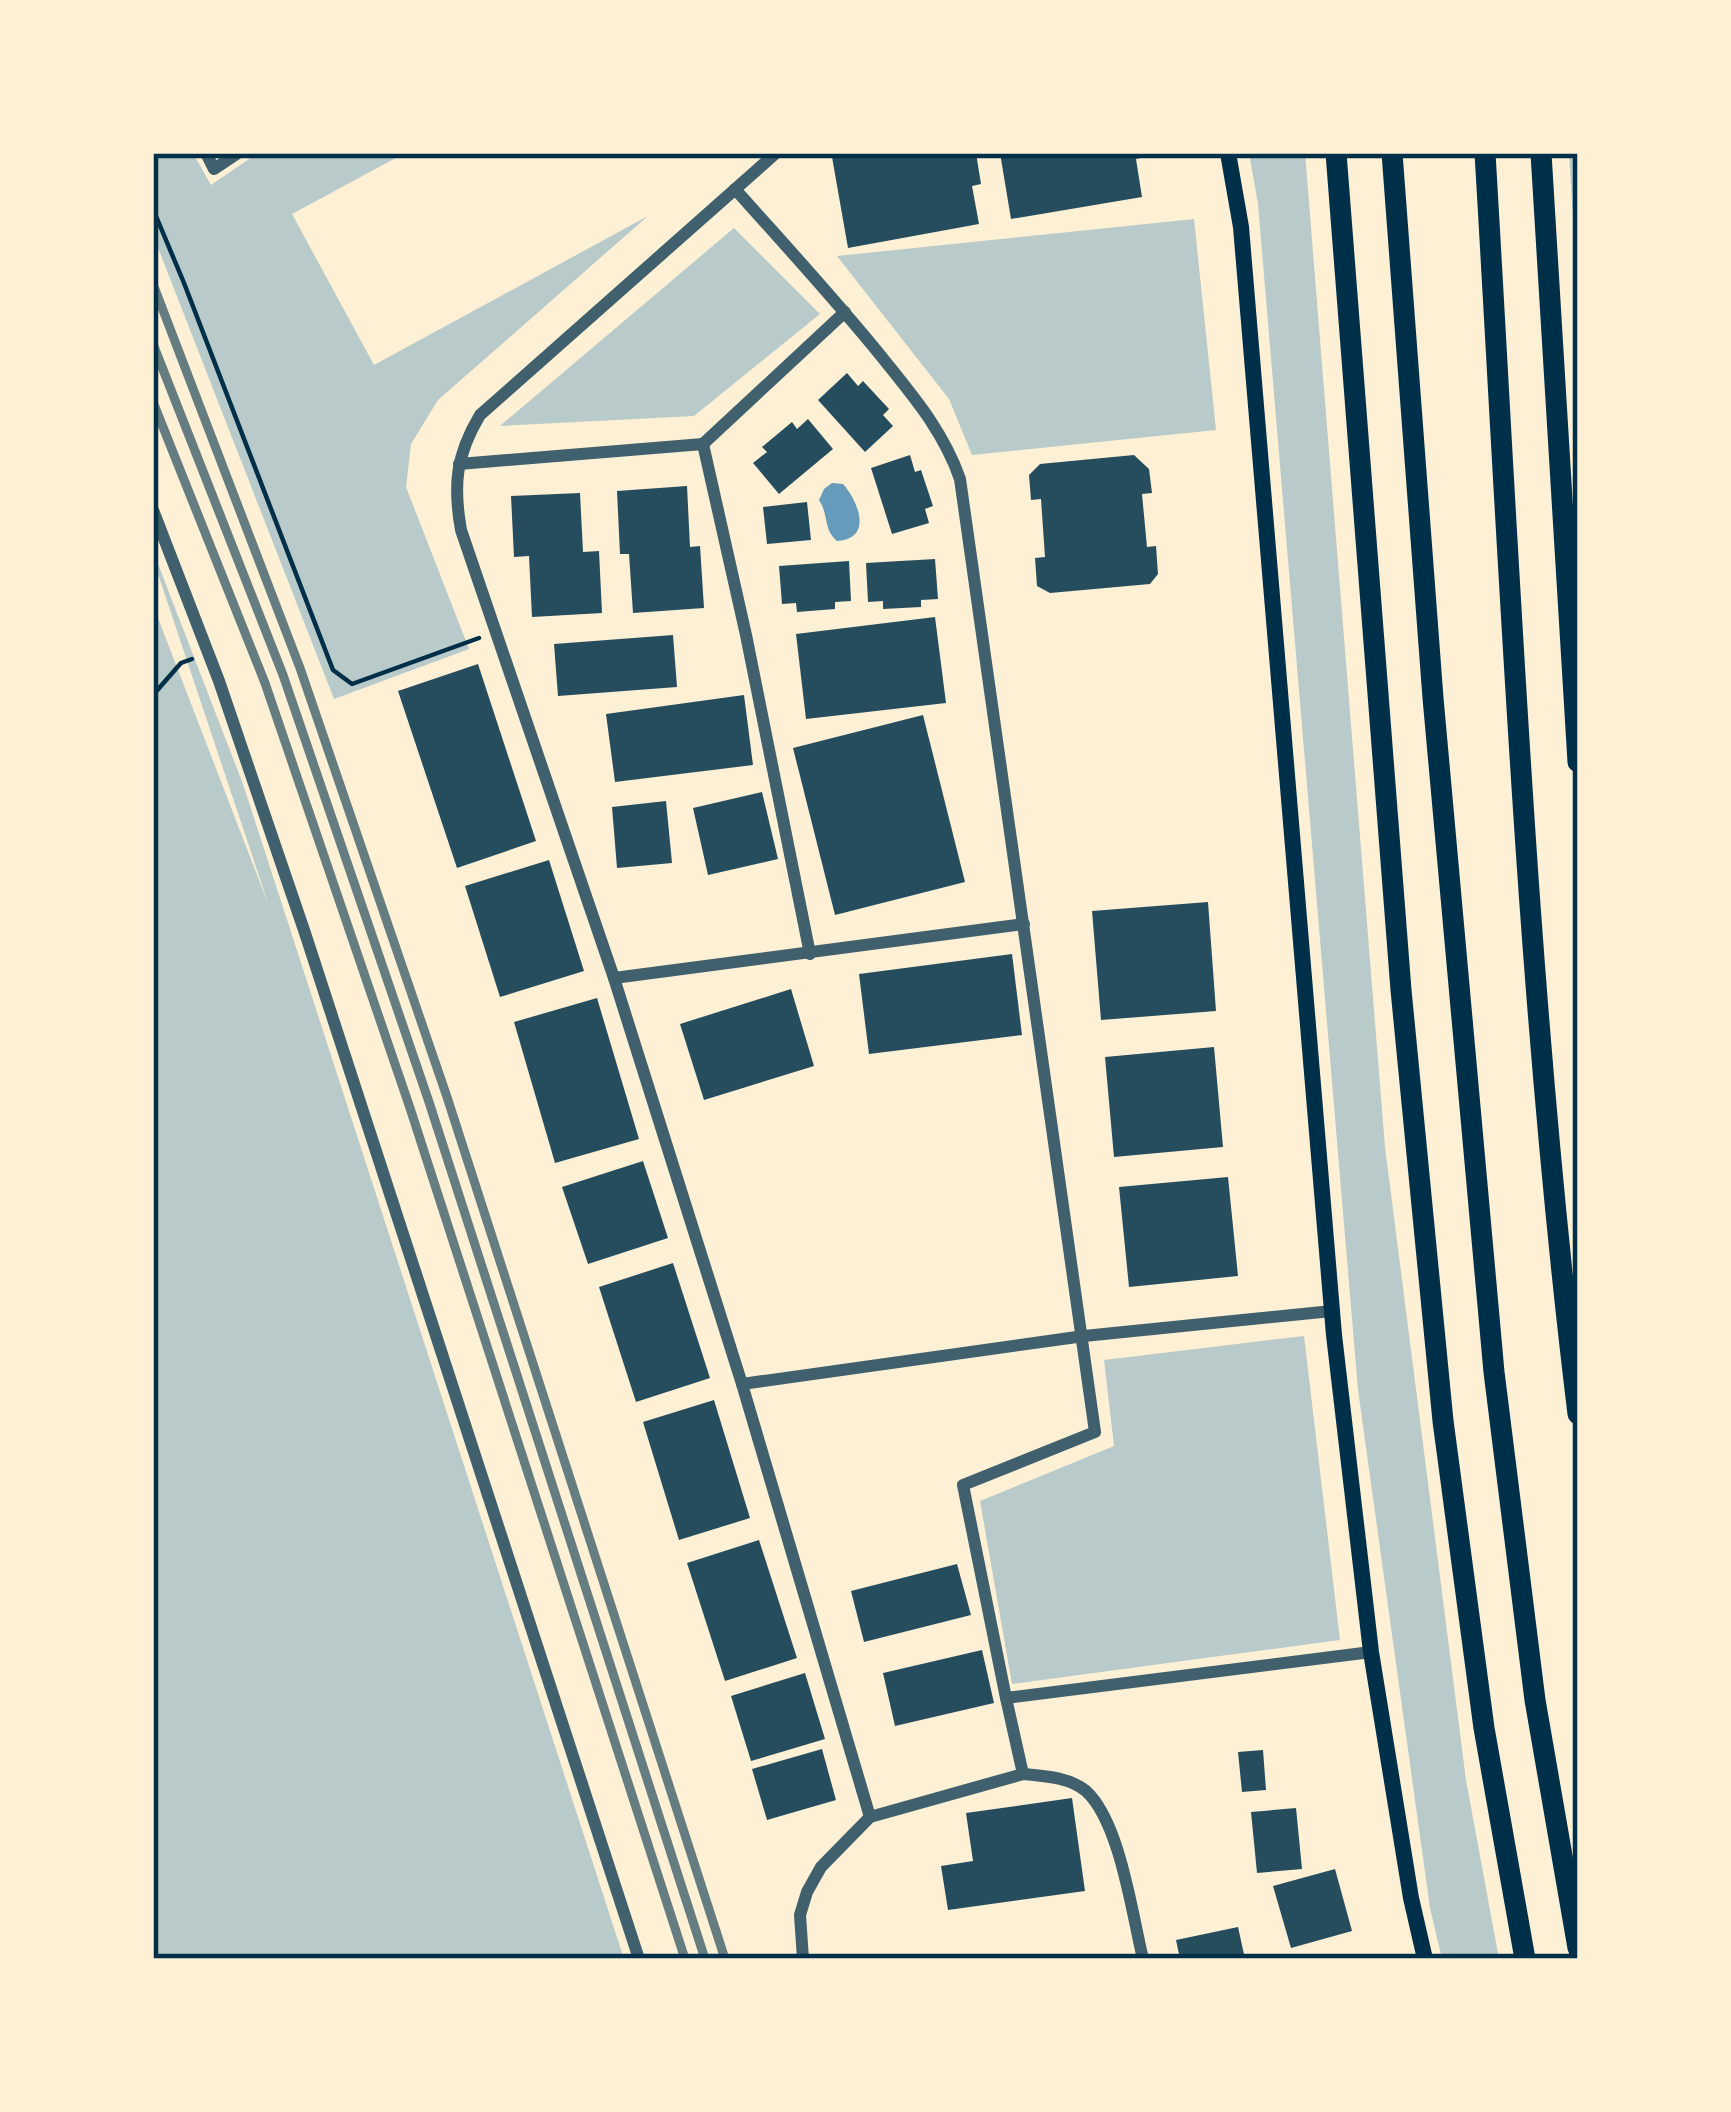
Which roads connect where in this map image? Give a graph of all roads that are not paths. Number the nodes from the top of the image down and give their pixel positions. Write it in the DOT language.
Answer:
graph roads {
  1 [pos="206,153"];
  2 [pos="238,153"];
  3 [pos="776,153"];
  4 [pos="1228,153"];
  5 [pos="1336,153"];
  6 [pos="1391,153"];
  7 [pos="1484,153"];
  8 [pos="1541,153"];
  9 [pos="735,189"];
  10 [pos="845,312"];
  11 [pos="703,444"];
  12 [pos="459,464"];
  13 [pos="153,510"];
  14 [pos="1578,762"];
  15 [pos="1024,924"];
  16 [pos="810,954"];
  17 [pos="614,978"];
  18 [pos="1332,1311"];
  19 [pos="1084,1336"];
  20 [pos="742,1384"];
  21 [pos="1578,1414"];
  22 [pos="1372,1652"];
  23 [pos="1006,1698"];
  24 [pos="1023,1774"];
  25 [pos="870,1817"];
  26 [pos="1578,1948"];
  27 [pos="639,1959"];
  28 [pos="803,1959"];
  29 [pos="1143,1959"];
  30 [pos="1425,1959"];
  31 [pos="1525,1959"];
  1 -- 2 [label="street"];
  3 -- 9 [label="street"];
  4 -- 18 [label="main road"];
  5 -- 31 [label="highway"];
  6 -- 26 [label="highway"];
  7 -- 21 [label="highway"];
  8 -- 14 [label="highway"];
  9 -- 10 [label="street"];
  9 -- 12 [label="street"];
  10 -- 11 [label="street"];
  10 -- 15 [label="street"];
  11 -- 12 [label="street"];
  11 -- 16 [label="street"];
  12 -- 17 [label="street"];
  13 -- 27 [label="street"];
  15 -- 16 [label="street"];
  15 -- 19 [label="street"];
  16 -- 17 [label="street"];
  17 -- 20 [label="street"];
  18 -- 19 [label="street"];
  18 -- 22 [label="main road"];
  19 -- 20 [label="street"];
  19 -- 23 [label="street"];
  20 -- 25 [label="street"];
  22 -- 23 [label="street"];
  22 -- 30 [label="main road"];
  23 -- 24 [label="street"];
  24 -- 25 [label="street"];
  24 -- 29 [label="street"];
  25 -- 28 [label="street"];
}
